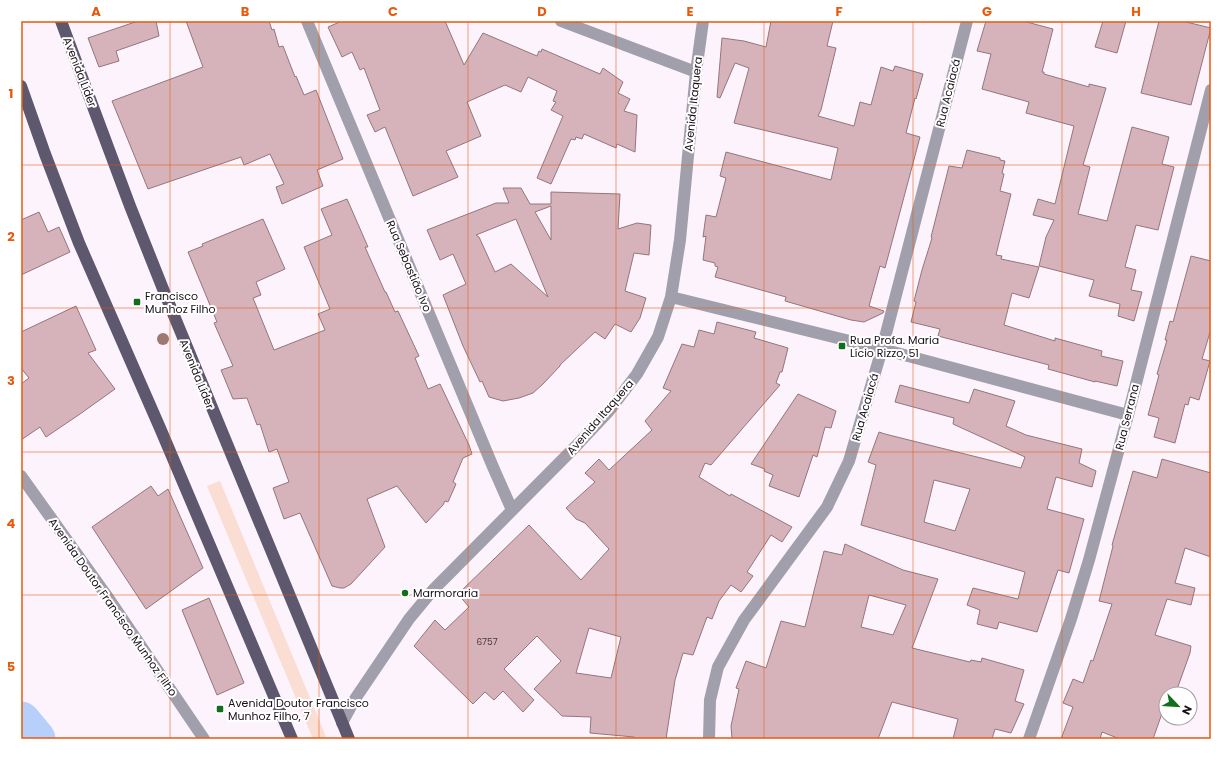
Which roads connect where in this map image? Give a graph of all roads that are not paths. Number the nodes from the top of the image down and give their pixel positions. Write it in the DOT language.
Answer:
graph roads {
  1 [pos="60,21"];
  2 [pos="307,21"];
  3 [pos="561,21"];
  4 [pos="703,21"];
  5 [pos="967,21"];
  6 [pos="574,24"];
  7 [pos="696,72"];
  8 [pos="21,86"];
  9 [pos="1211,90"];
  10 [pos="671,297"];
  11 [pos="882,349"];
  12 [pos="1128,415"];
  13 [pos="21,476"];
  14 [pos="512,510"];
  15 [pos="342,723"];
  16 [pos="204,739"];
  17 [pos="292,739"];
  18 [pos="349,739"];
  19 [pos="709,739"];
  20 [pos="1029,739"];
  1 -- 15 [label="main road, Avenida Líder"];
  2 -- 14 [label="street, Rua Sebastião Ivo"];
  3 -- 6 [label="street"];
  4 -- 7 [label="street, Avenida Itaquera"];
  5 -- 11 [label="street, Rua Acaiacá"];
  6 -- 7 [label="street"];
  7 -- 10 [label="street, Avenida Itaquera"];
  8 -- 17 [label="main road"];
  9 -- 12 [label="street, Rua Serrana"];
  10 -- 11 [label="street"];
  10 -- 14 [label="street, Avenida Itaquera"];
  11 -- 12 [label="street"];
  11 -- 19 [label="street, Rua Acaiacá"];
  12 -- 20 [label="street, Rua Serrana"];
  13 -- 16 [label="street, Avenida Doutor Francisco Munhoz Filho"];
  14 -- 15 [label="street, Avenida Itaquera"];
  15 -- 18 [label="main road"];
}
